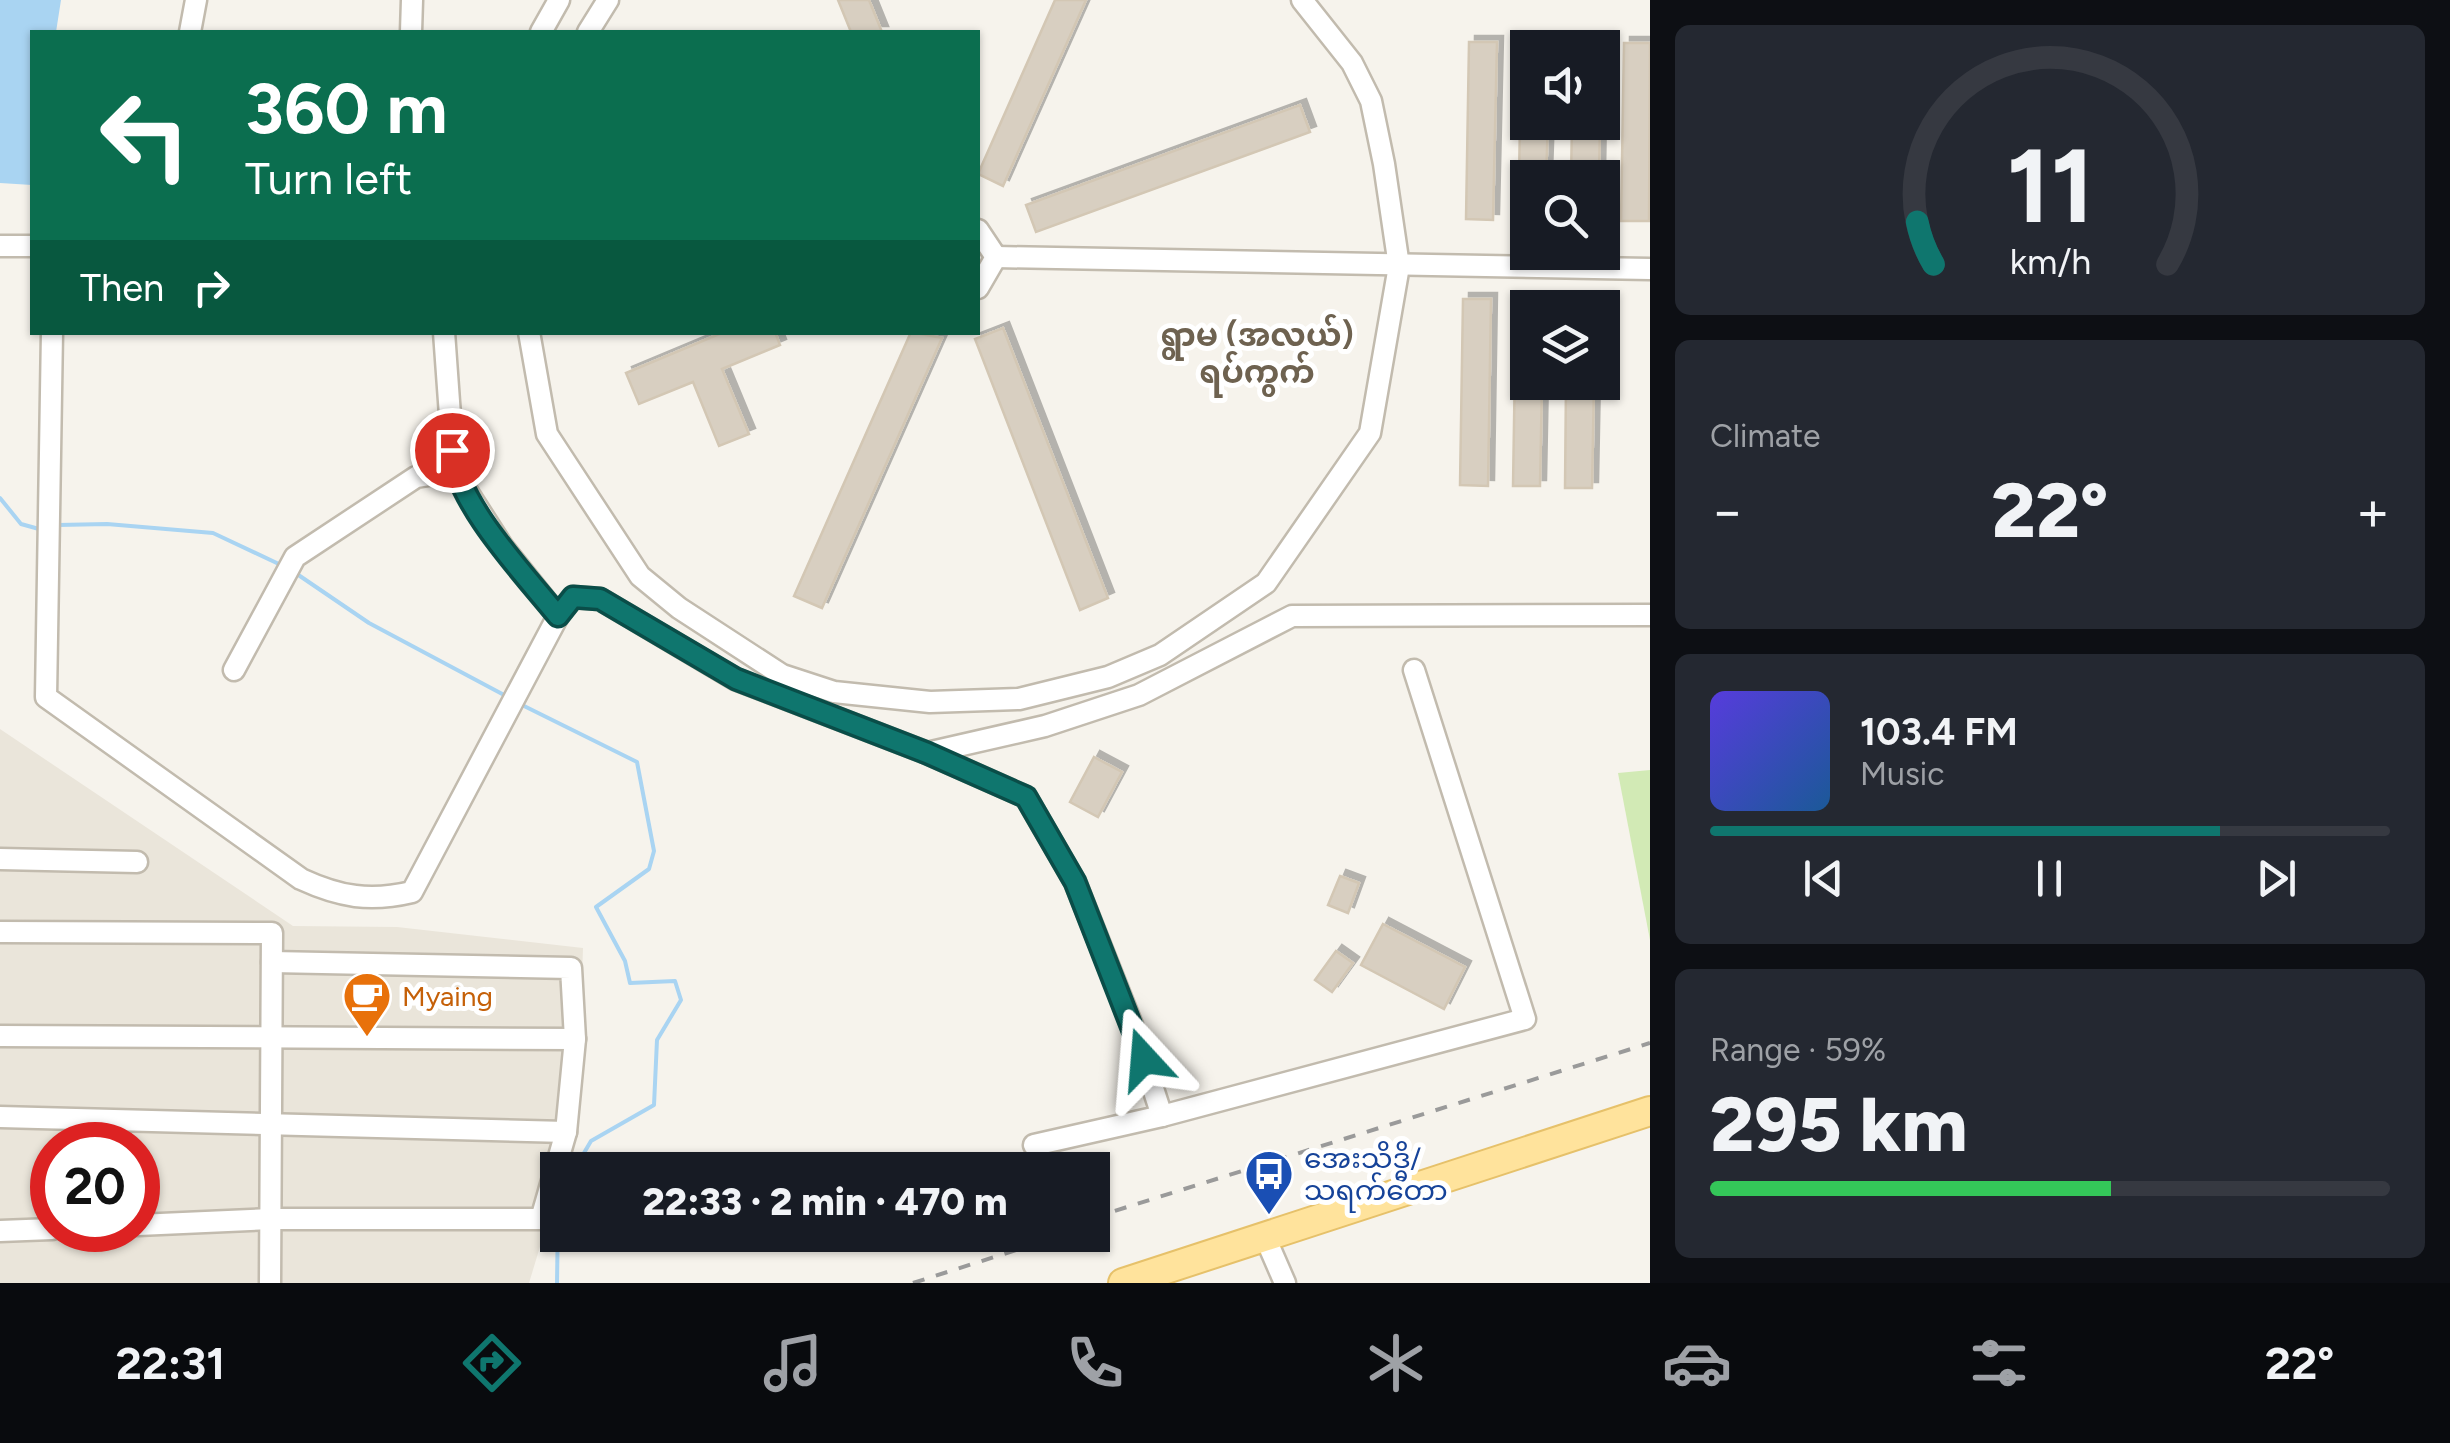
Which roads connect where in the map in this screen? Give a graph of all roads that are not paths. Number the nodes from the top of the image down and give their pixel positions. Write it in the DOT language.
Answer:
graph roads {
  1 [pos="196,0"];
  2 [pos="412,0"];
  3 [pos="558,0"];
  4 [pos="608,0"];
  5 [pos="1302,0"];
  6 [pos="190,30"];
  7 [pos="411,30"];
  8 [pos="543,30"];
  9 [pos="589,30"];
  10 [pos="980,233"];
  11 [pos="0,246"];
  12 [pos="30,246"];
  13 [pos="996,258"];
  14 [pos="1398,266"];
  15 [pos="1650,269"];
  16 [pos="980,285"];
  17 [pos="52,335"];
  18 [pos="444,335"];
  19 [pos="530,335"];
  20 [pos="454,470"];
  21 [pos="1650,615"];
  22 [pos="558,616"];
  23 [pos="234,670"];
  24 [pos="1414,670"];
  25 [pos="927,753"];
  26 [pos="0,859"];
  27 [pos="137,862"];
  28 [pos="0,932"];
  29 [pos="272,962"];
  30 [pos="0,1036"];
  31 [pos="272,1038"];
  32 [pos="575,1039"];
  33 [pos="1650,1111"];
  34 [pos="0,1116"];
  35 [pos="1162,1116"];
  36 [pos="271,1124"];
  37 [pos="566,1132"];
  38 [pos="1034,1145"];
  39 [pos="271,1219"];
  40 [pos="160,1224"];
  41 [pos="30,1230"];
  42 [pos="0,1231"];
  43 [pos="1265,1237"];
  44 [pos="270,1283"];
  45 [pos="1124,1283"];
  46 [pos="1284,1283"];
  1 -- 6 [label="street"];
  2 -- 7 [label="street"];
  3 -- 8 [label="street"];
  4 -- 9 [label="street"];
  5 -- 14 [label="street"];
  10 -- 13 [label="street"];
  11 -- 12 [label="street"];
  13 -- 14 [label="street"];
  13 -- 16 [label="street"];
  14 -- 15 [label="street"];
  14 -- 19 [label="street"];
  17 -- 22 [label="street"];
  18 -- 20 [label="street"];
  20 -- 22 [label="street"];
  20 -- 23 [label="street"];
  21 -- 25 [label="street"];
  22 -- 25 [label="street"];
  24 -- 35 [label="street"];
  25 -- 35 [label="street"];
  26 -- 27 [label="street"];
  28 -- 29 [label="street"];
  29 -- 31 [label="street"];
  29 -- 32 [label="street"];
  30 -- 31 [label="street"];
  31 -- 32 [label="street"];
  31 -- 36 [label="street"];
  32 -- 37 [label="street"];
  33 -- 43 [label="main road"];
  34 -- 36 [label="street"];
  35 -- 38 [label="street"];
  36 -- 37 [label="street"];
  36 -- 39 [label="street"];
  37 -- 39 [label="street"];
  39 -- 40 [label="street"];
  39 -- 44 [label="street"];
  41 -- 42 [label="street"];
  43 -- 45 [label="main road"];
  43 -- 46 [label="street"];
}
